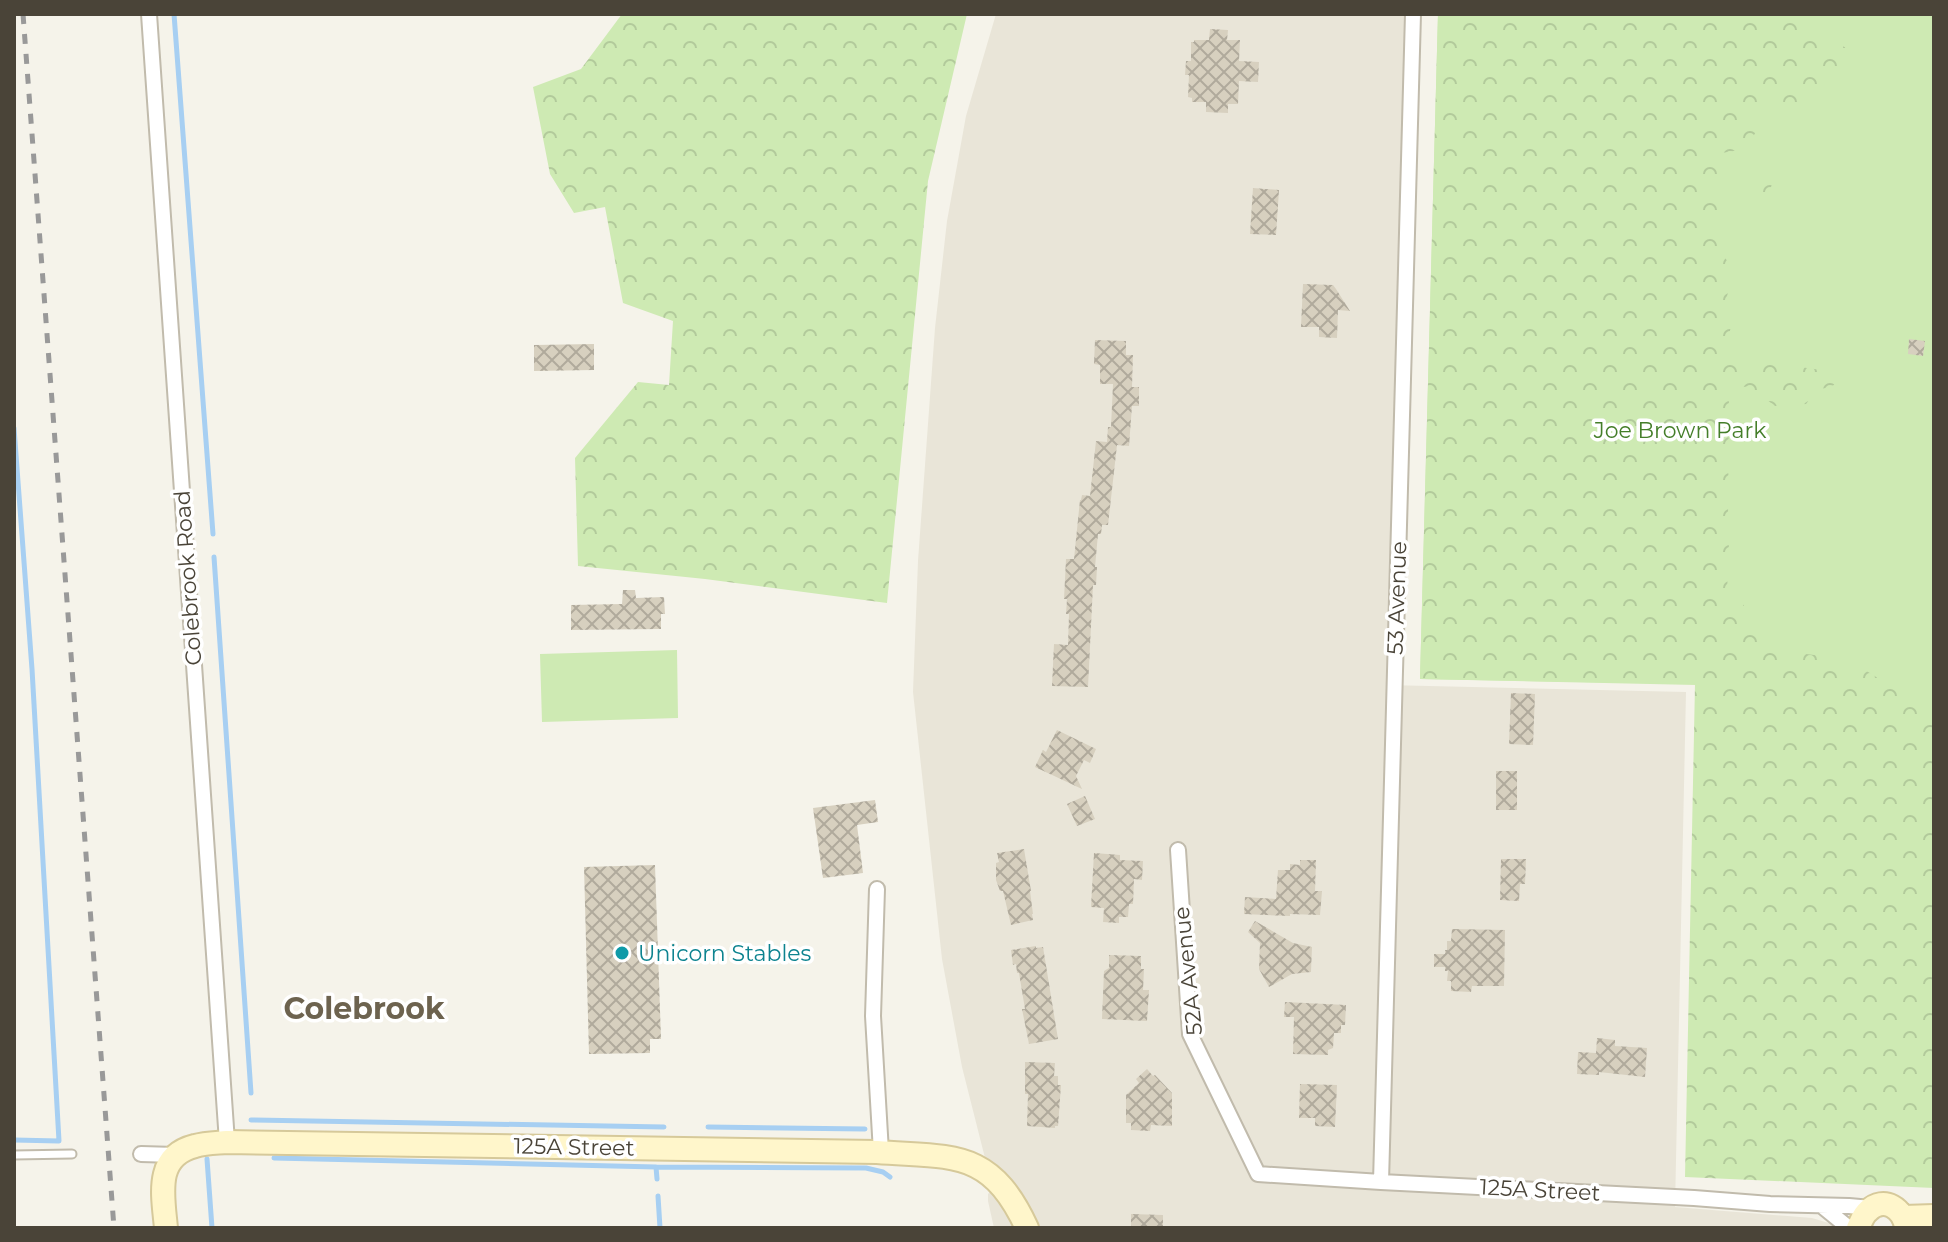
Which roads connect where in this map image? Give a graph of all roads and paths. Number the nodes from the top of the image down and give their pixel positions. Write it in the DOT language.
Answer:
graph roads {
  1 [pos="149,14"];
  2 [pos="1413,14"];
  3 [pos="1178,850"];
  4 [pos="877,889"];
  5 [pos="227,1142"];
  6 [pos="881,1152"];
  7 [pos="72,1154"];
  8 [pos="141,1154"];
  9 [pos="14,1155"];
  10 [pos="170,1162"];
  11 [pos="1258,1174"];
  12 [pos="1381,1182"];
  13 [pos="1822,1206"];
  14 [pos="1934,1216"];
  15 [pos="1905,1222"];
  16 [pos="1860,1223"];
  17 [pos="166,1228"];
  18 [pos="1027,1228"];
  1 -- 5 [label="street, Colebrook Road"];
  2 -- 12 [label="street, 53 Avenue"];
  3 -- 11 [label="street, 52A Avenue"];
  4 -- 6 [label="street"];
  5 -- 6 [label="street, 125A Street"];
  5 -- 10 [label="street, 125A Street"];
  6 -- 18 [label="street, 125A Street"];
  7 -- 9 [label="lane"];
  8 -- 10 [label="street, 125A Street"];
  10 -- 17 [label="street"];
  11 -- 12 [label="street, 125A Street"];
  12 -- 13 [label="street, 125A Street"];
  13 -- 16 [label="street"];
  13 -- 16 [label="street, 125A Street"];
  14 -- 15 [label="street"];
  15 -- 16 [label="street"];
}
